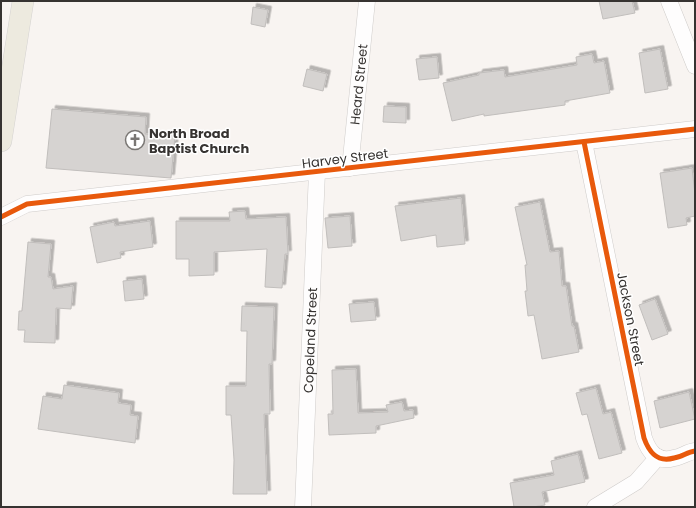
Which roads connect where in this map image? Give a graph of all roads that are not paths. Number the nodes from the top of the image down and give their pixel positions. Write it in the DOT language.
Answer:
graph roads {
  1 [pos="23,1"];
  2 [pos="367,1"];
  3 [pos="669,1"];
  4 [pos="695,66"];
  5 [pos="695,129"];
  6 [pos="1,141"];
  7 [pos="584,142"];
  8 [pos="350,168"];
  9 [pos="317,172"];
  10 [pos="1,217"];
  11 [pos="695,451"];
  12 [pos="658,457"];
  13 [pos="303,507"];
  14 [pos="595,507"];
  1 -- 6 [label="main road"];
  2 -- 8 [label="street, Heard Street"];
  3 -- 4 [label="street"];
  5 -- 7 [label="street, Harvey Street"];
  7 -- 8 [label="street, Harvey Street"];
  7 -- 12 [label="street, Jackson Street"];
  8 -- 9 [label="street, Harvey Street"];
  9 -- 10 [label="street, Harvey Street"];
  9 -- 13 [label="street, Copeland Street"];
  11 -- 12 [label="street"];
  12 -- 14 [label="street"];
}
